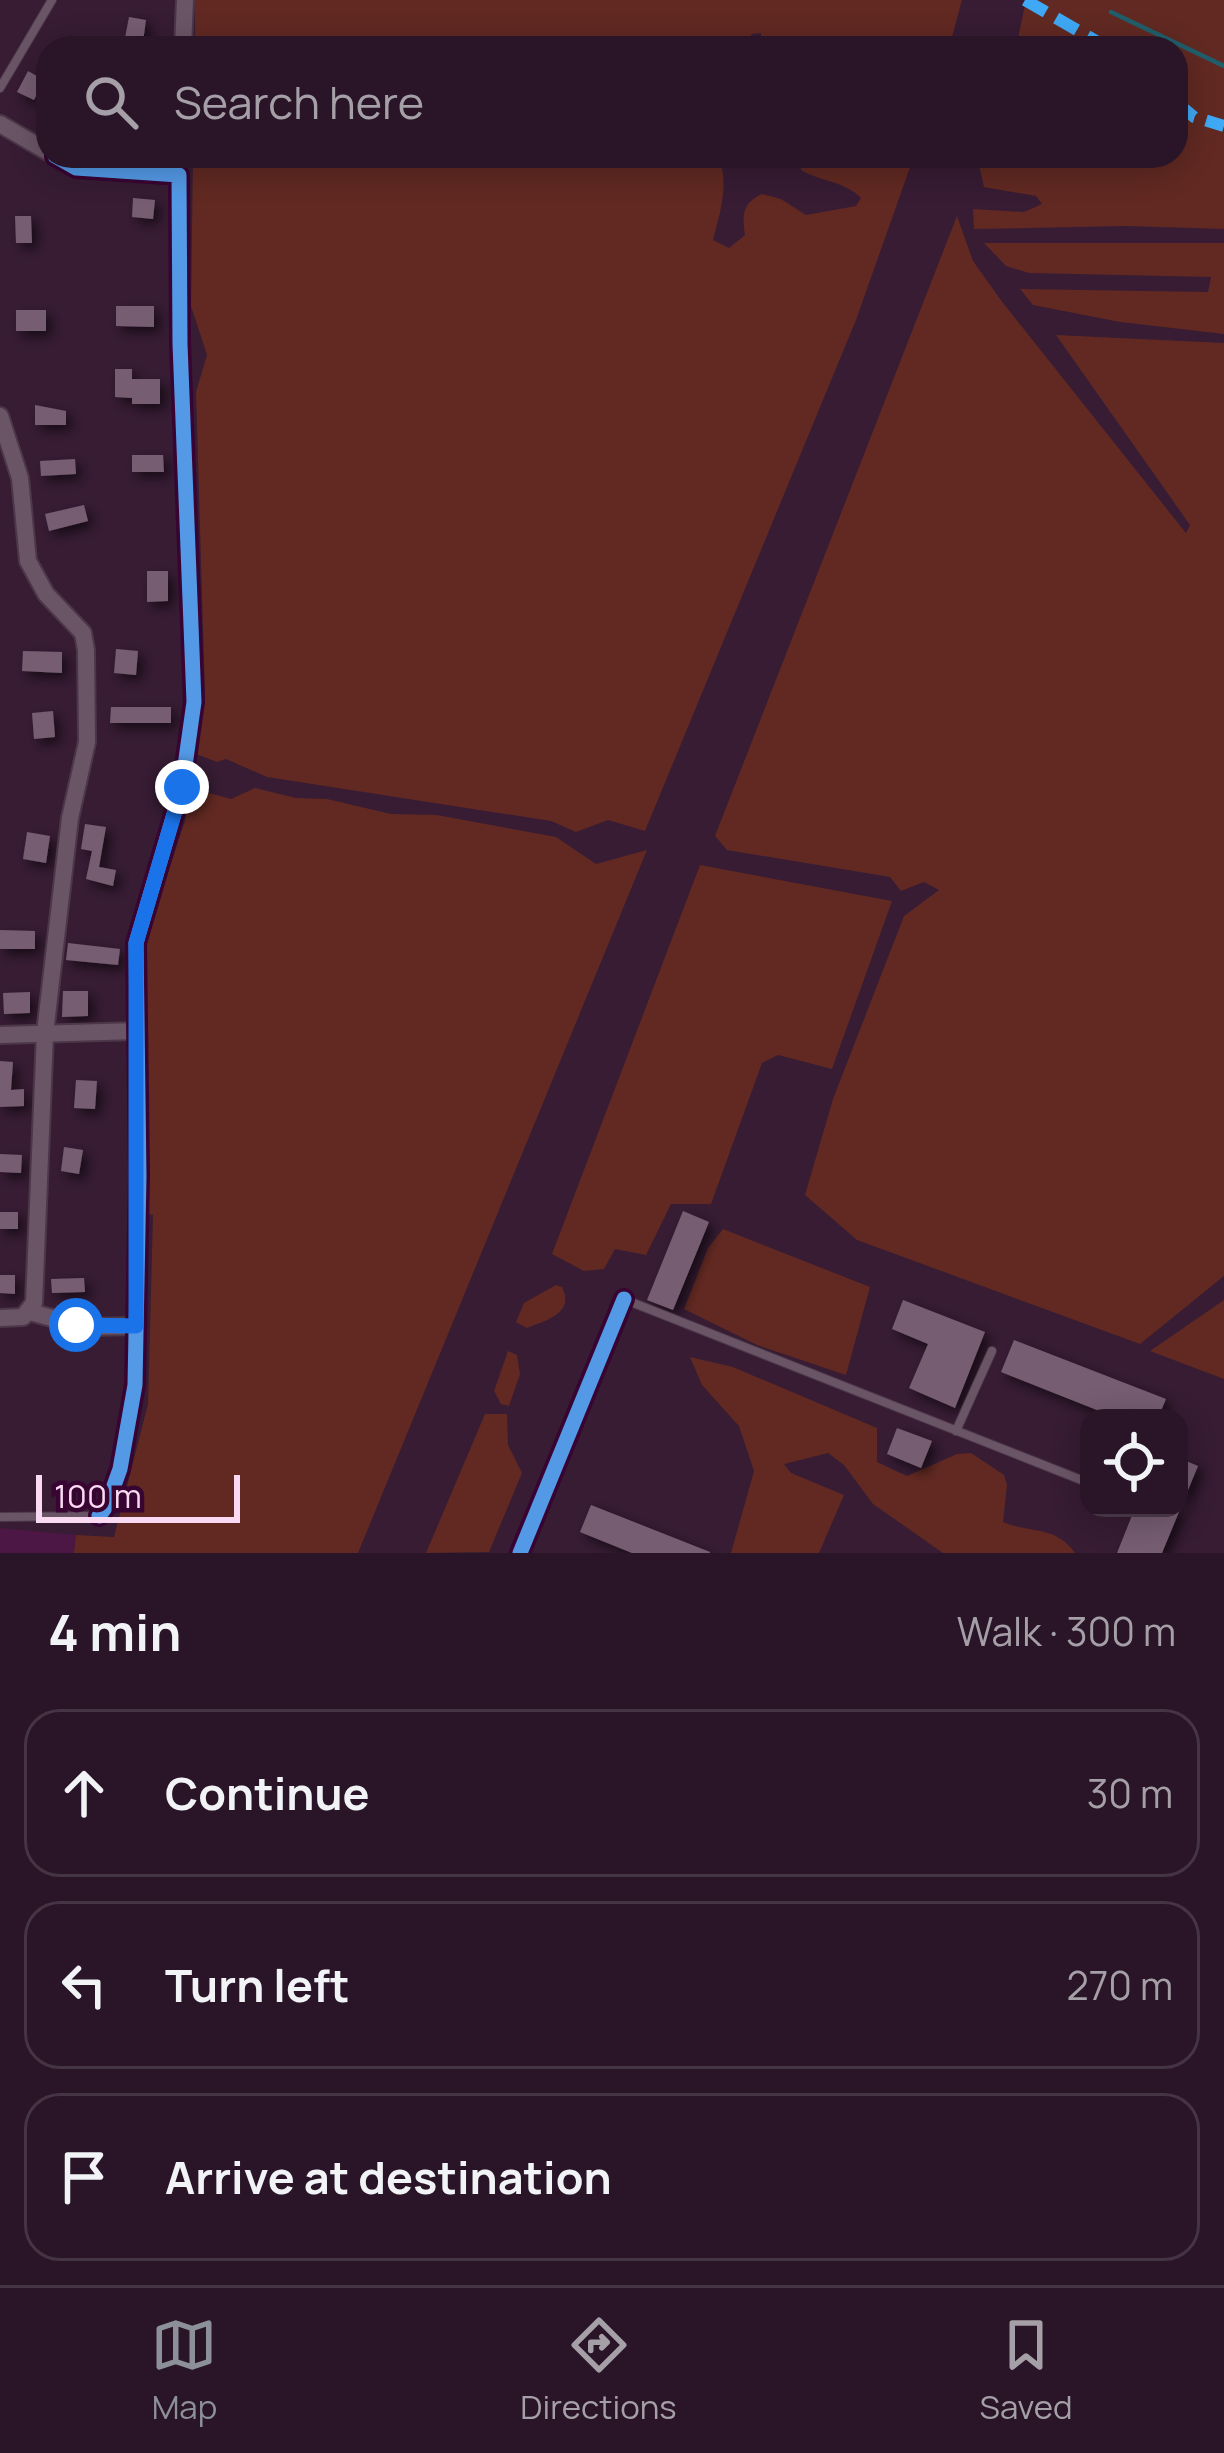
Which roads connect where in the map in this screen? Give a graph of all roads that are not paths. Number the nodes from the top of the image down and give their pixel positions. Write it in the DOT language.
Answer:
graph roads {
  1 [pos="52,0"];
  2 [pos="184,0"];
  3 [pos="183,36"];
  4 [pos="0,88"];
  5 [pos="0,124"];
  6 [pos="36,145"];
  7 [pos="179,168"];
  8 [pos="0,416"];
  9 [pos="137,1031"];
  10 [pos="46,1034"];
  11 [pos="0,1035"];
  12 [pos="624,1300"];
  13 [pos="30,1312"];
  14 [pos="0,1318"];
  15 [pos="136,1326"];
  16 [pos="992,1351"];
  17 [pos="956,1431"];
  18 [pos="1080,1479"];
  19 [pos="99,1516"];
  20 [pos="0,1517"];
  21 [pos="520,1553"];
  1 -- 4 [label="lane"];
  2 -- 3 [label="street"];
  5 -- 6 [label="street"];
  7 -- 9 [label="street"];
  8 -- 10 [label="street"];
  9 -- 10 [label="street"];
  9 -- 15 [label="street"];
  10 -- 11 [label="street"];
  10 -- 13 [label="street"];
  12 -- 17 [label="lane"];
  12 -- 21 [label="street"];
  13 -- 14 [label="street"];
  13 -- 15 [label="street"];
  15 -- 19 [label="street"];
  16 -- 17 [label="lane"];
  17 -- 18 [label="lane"];
  19 -- 20 [label="lane"];
}
